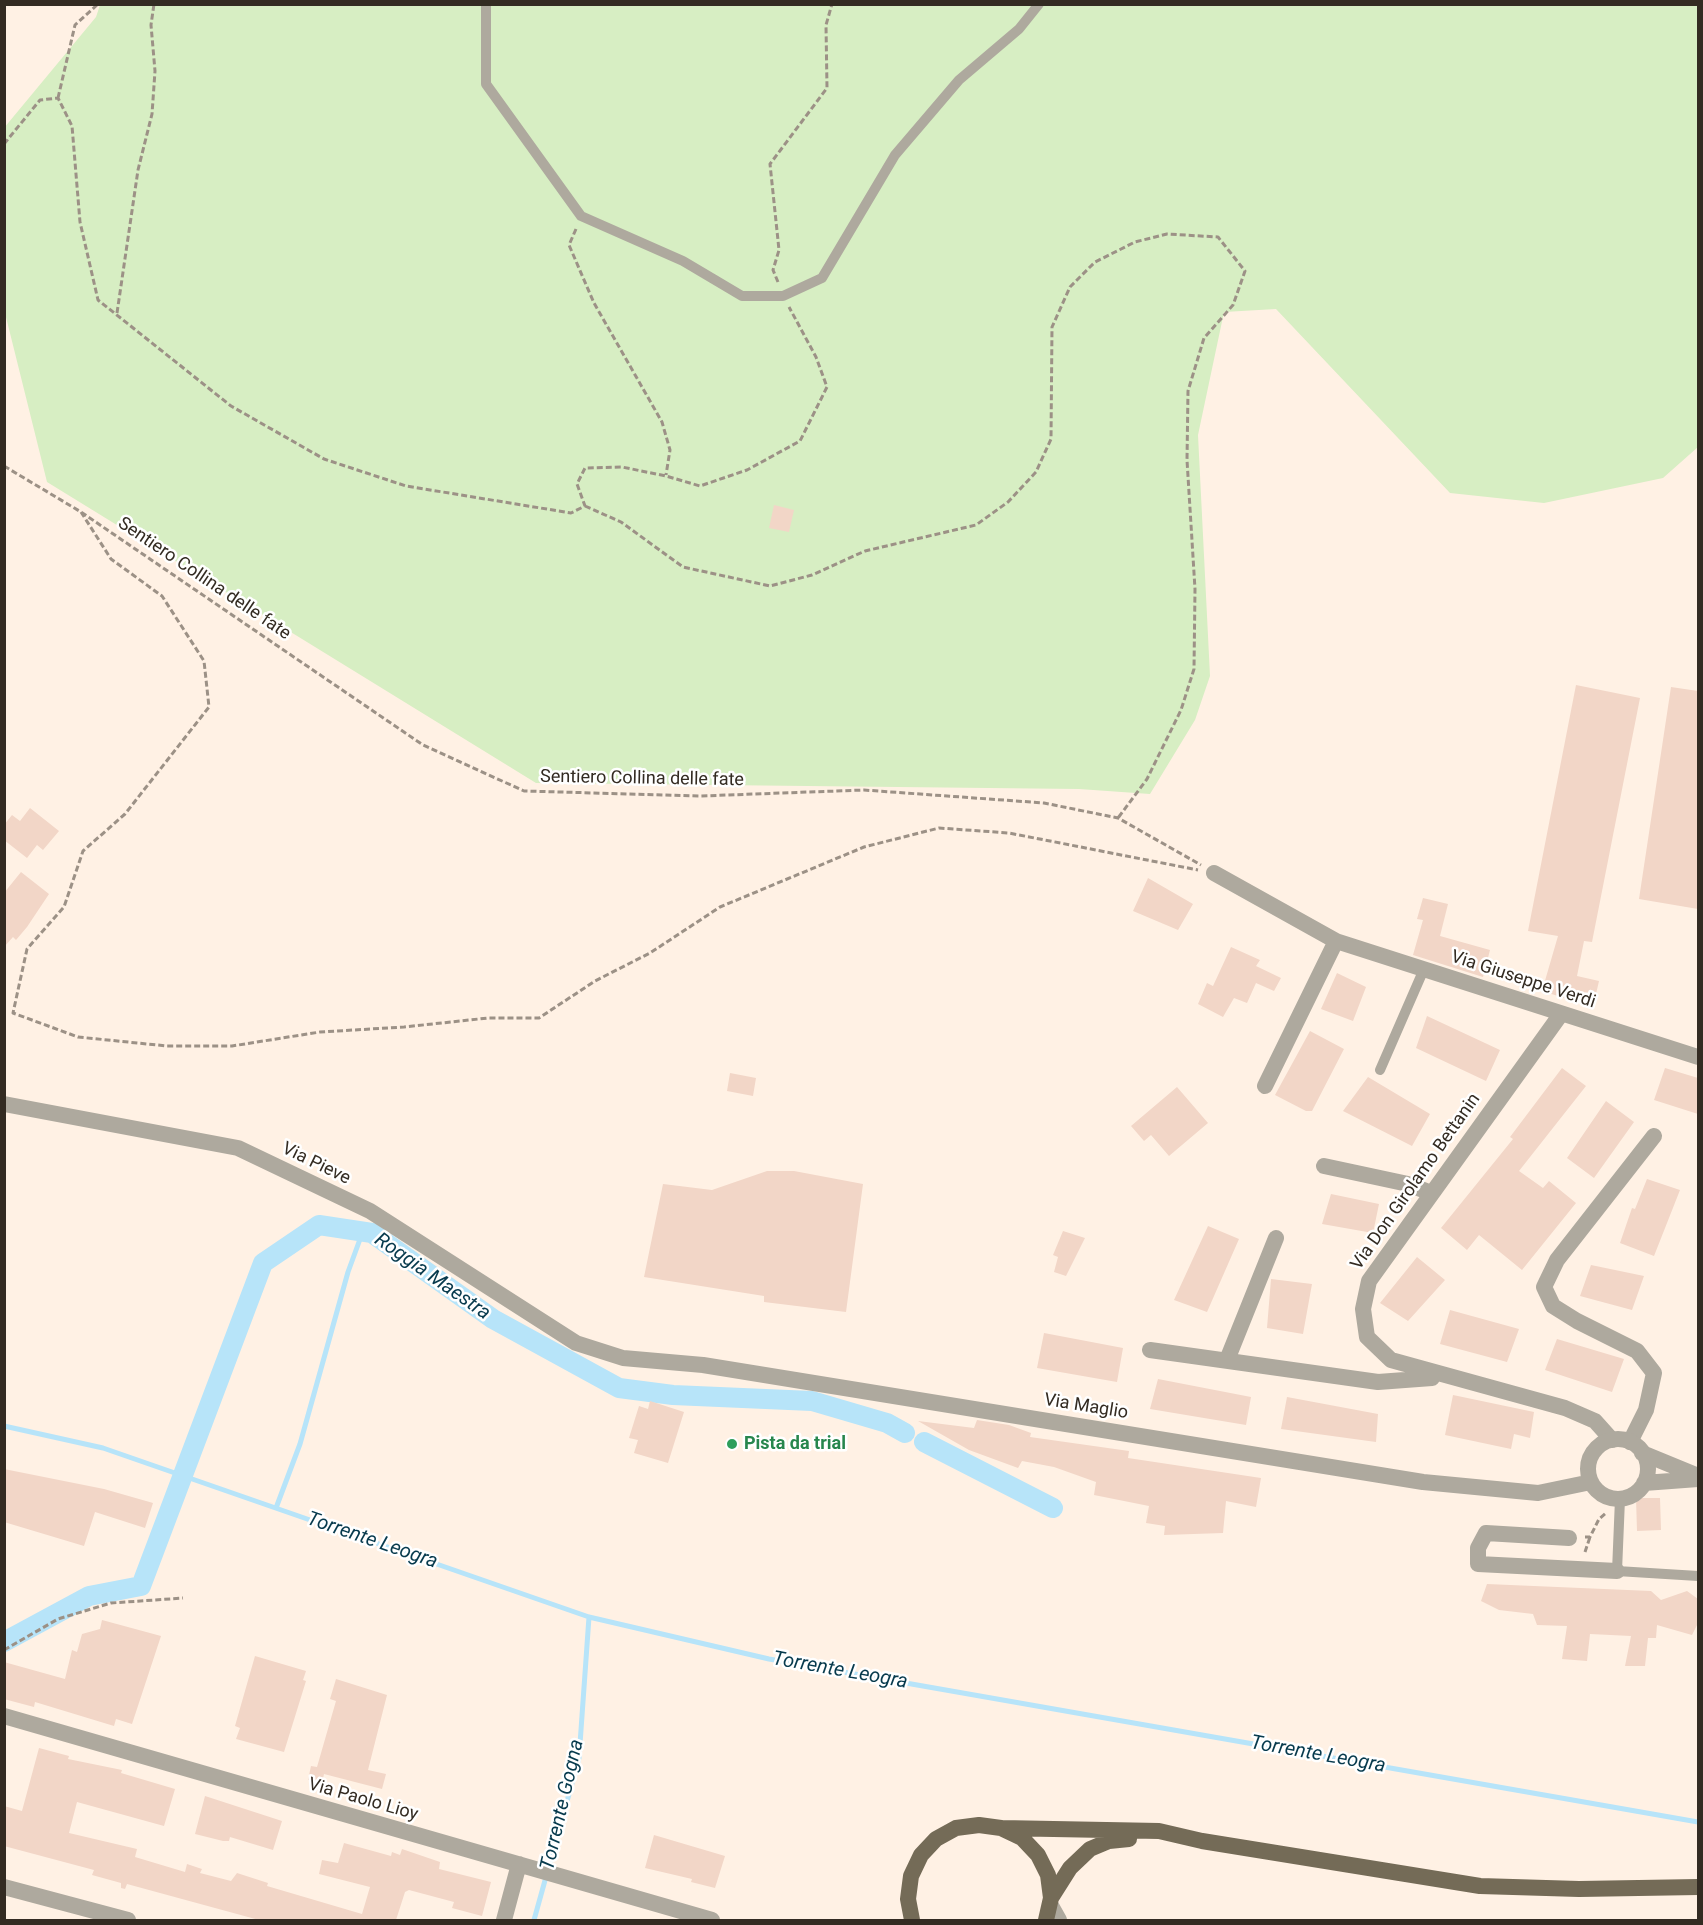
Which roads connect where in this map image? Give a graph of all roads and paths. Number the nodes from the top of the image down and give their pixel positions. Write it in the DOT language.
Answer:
graph roads {
  1 [pos="98,4"];
  2 [pos="154,4"];
  3 [pos="486,4"];
  4 [pos="832,4"];
  5 [pos="1039,4"];
  6 [pos="57,98"];
  7 [pos="4,144"];
  8 [pos="581,216"];
  9 [pos="783,296"];
  10 [pos="117,313"];
  11 [pos="4,465"];
  12 [pos="666,476"];
  13 [pos="585,506"];
  14 [pos="81,512"];
  15 [pos="1118,818"];
  16 [pos="1214,873"];
  17 [pos="1336,941"];
  18 [pos="1424,969"];
  19 [pos="1561,1014"];
  20 [pos="1698,1057"];
  21 [pos="1380,1070"];
  22 [pos="1266,1086"];
  23 [pos="4,1104"];
  24 [pos="1654,1136"];
  25 [pos="1324,1166"];
  26 [pos="1431,1193"];
  27 [pos="1276,1238"];
  28 [pos="576,1342"];
  29 [pos="1150,1350"];
  30 [pos="1227,1360"];
  31 [pos="1445,1377"];
  32 [pos="1612,1440"];
  33 [pos="1636,1448"];
  34 [pos="1698,1477"];
  35 [pos="1591,1482"];
  36 [pos="1644,1483"];
  37 [pos="1620,1506"];
  38 [pos="1569,1538"];
  39 [pos="1617,1570"];
  40 [pos="1698,1576"];
  41 [pos="183,1598"];
  42 [pos="4,1650"];
  43 [pos="4,1716"];
  44 [pos="1001,1828"];
  45 [pos="1202,1841"];
  46 [pos="527,1866"];
  47 [pos="4,1887"];
  48 [pos="1698,1887"];
  49 [pos="1049,1908"];
  50 [pos="128,1920"];
  51 [pos="504,1920"];
  52 [pos="712,1920"];
  53 [pos="912,1920"];
  54 [pos="1059,1920"];
  1 -- 6 [label="path"];
  2 -- 10 [label="path"];
  3 -- 8 [label="lane"];
  4 -- 9 [label="path"];
  5 -- 9 [label="lane"];
  6 -- 7 [label="path"];
  6 -- 10 [label="path"];
  8 -- 9 [label="lane"];
  8 -- 12 [label="path"];
  9 -- 12 [label="path"];
  10 -- 13 [label="path"];
  11 -- 14 [label="path, Sentiero Collina delle fate"];
  12 -- 13 [label="path"];
  13 -- 15 [label="path"];
  14 -- 15 [label="path, Sentiero Collina delle fate"];
  14 -- 16 [label="path"];
  15 -- 16 [label="path, Sentiero Collina delle fate"];
  16 -- 17 [label="street, Via Giuseppe Verdi"];
  17 -- 18 [label="street, Via Giuseppe Verdi"];
  17 -- 22 [label="street"];
  18 -- 19 [label="street, Via Giuseppe Verdi"];
  18 -- 21 [label="lane"];
  19 -- 20 [label="street, Via Giuseppe Verdi"];
  19 -- 26 [label="street, Via Don Girolamo Bettanin"];
  23 -- 28 [label="street, Via Pieve"];
  24 -- 33 [label="street"];
  25 -- 26 [label="street"];
  26 -- 31 [label="street, Via Don Girolamo Bettanin"];
  27 -- 30 [label="street"];
  28 -- 35 [label="street, Via Maglio"];
  29 -- 30 [label="street"];
  30 -- 31 [label="street"];
  31 -- 32 [label="street, Via Don Girolamo Bettanin"];
  32 -- 33 [label="street"];
  32 -- 35 [label="street"];
  33 -- 34 [label="street"];
  33 -- 36 [label="street"];
  34 -- 36 [label="street"];
  35 -- 37 [label="street"];
  36 -- 37 [label="street"];
  37 -- 38 [label="path"];
  37 -- 39 [label="lane"];
  38 -- 39 [label="street"];
  39 -- 40 [label="lane"];
  41 -- 42 [label="path"];
  43 -- 46 [label="street, Via Paolo Lioy"];
  44 -- 45 [label="main road"];
  44 -- 49 [label="main road"];
  44 -- 53 [label="main road"];
  45 -- 48 [label="main road"];
  45 -- 49 [label="main road"];
  46 -- 51 [label="street"];
  46 -- 52 [label="street, Via Paolo Lioy"];
  47 -- 50 [label="street"];
  49 -- 54 [label="street"];
}
